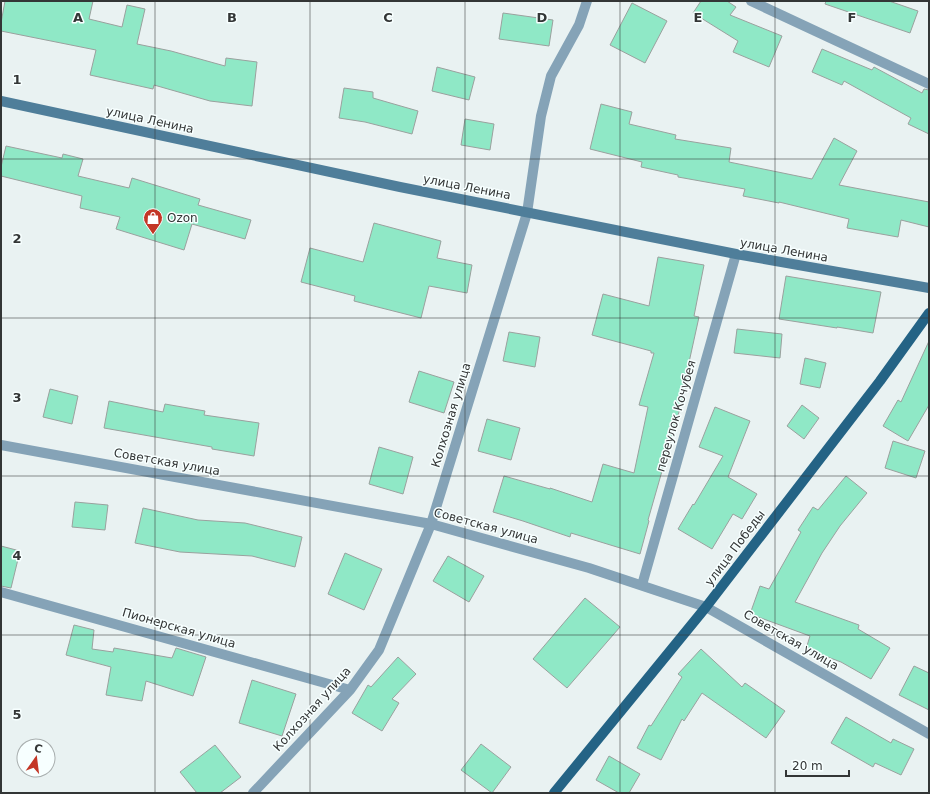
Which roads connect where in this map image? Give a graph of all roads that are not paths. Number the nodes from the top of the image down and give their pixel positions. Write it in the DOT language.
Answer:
graph roads {
  1 [pos="587,1"];
  2 [pos="751,1"];
  3 [pos="929,84"];
  4 [pos="1,101"];
  5 [pos="527,213"];
  6 [pos="736,254"];
  7 [pos="929,288"];
  8 [pos="929,313"];
  9 [pos="1,445"];
  10 [pos="432,524"];
  11 [pos="642,585"];
  12 [pos="1,592"];
  13 [pos="706,607"];
  14 [pos="350,690"];
  15 [pos="929,734"];
  16 [pos="253,793"];
  17 [pos="554,793"];
  1 -- 5 [label="street, Колхозная улица"];
  2 -- 3 [label="street"];
  4 -- 5 [label="main road, улица Ленина"];
  5 -- 6 [label="main road, улица Ленина"];
  5 -- 10 [label="street, Колхозная улица"];
  6 -- 7 [label="main road, улица Ленина"];
  6 -- 11 [label="street, переулок Кочубея"];
  8 -- 13 [label="main road, улица Победы"];
  9 -- 10 [label="street, Советская улица"];
  10 -- 11 [label="street, Советская улица"];
  10 -- 14 [label="street, Колхозная улица"];
  11 -- 13 [label="street, Советская улица"];
  12 -- 14 [label="street, Пионерская улица"];
  13 -- 15 [label="street, Советская улица"];
  13 -- 17 [label="main road, улица Победы"];
  14 -- 16 [label="street, Колхозная улица"];
}
